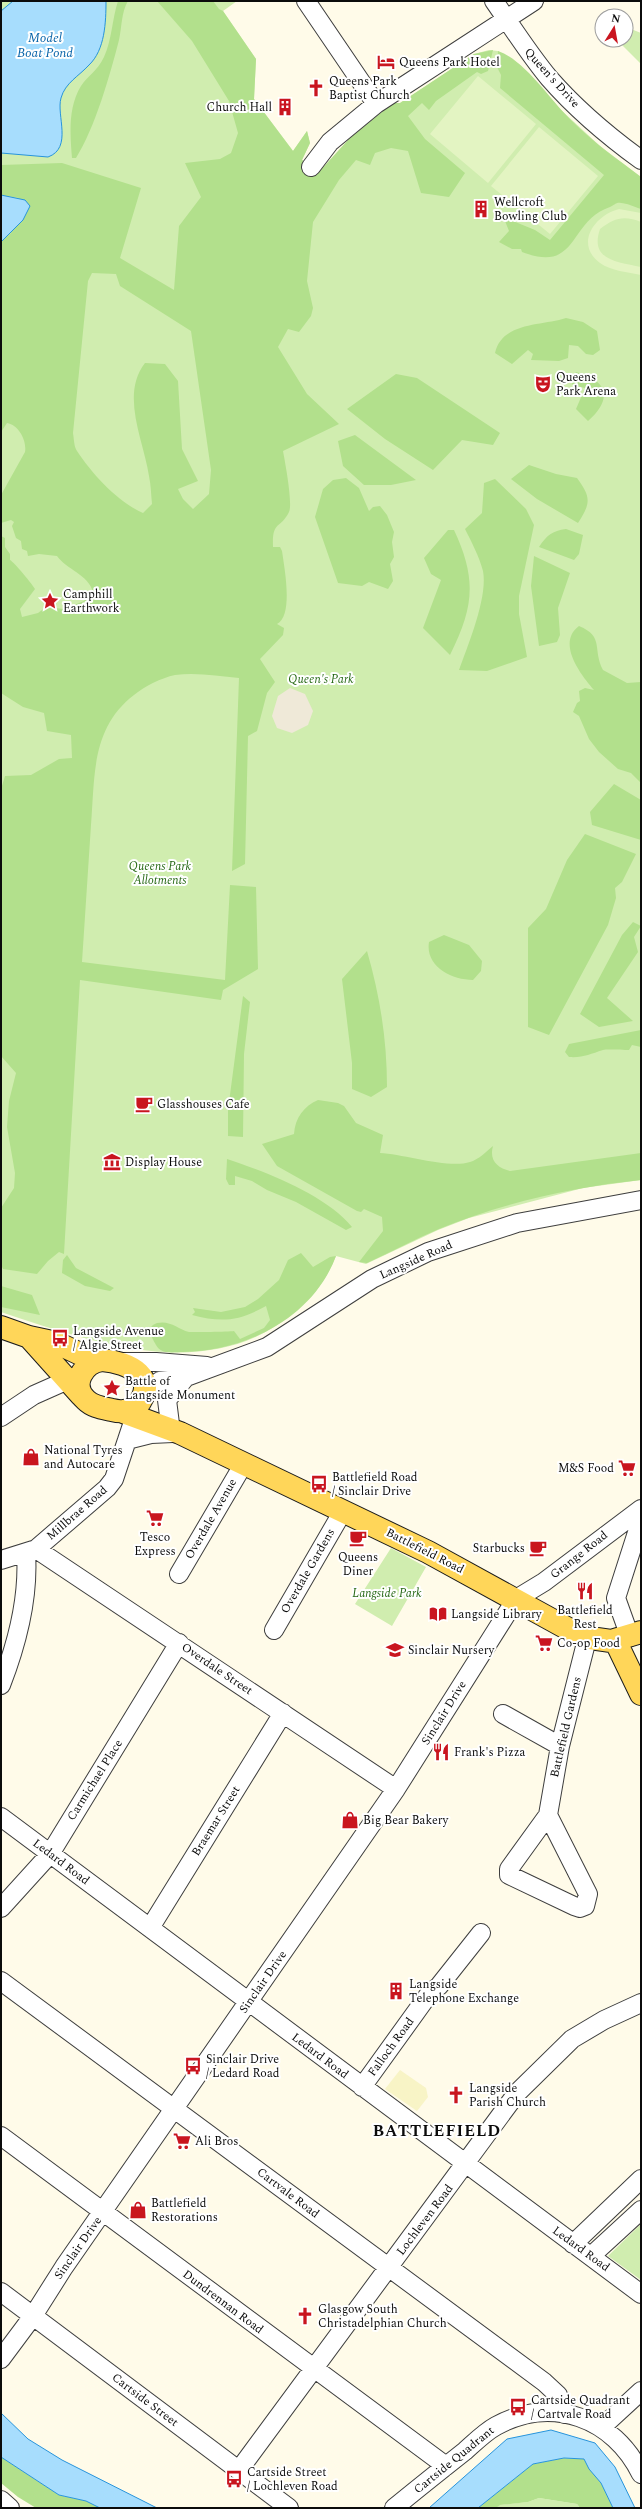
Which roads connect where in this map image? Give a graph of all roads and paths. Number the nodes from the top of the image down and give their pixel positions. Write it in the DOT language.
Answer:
graph roads {
  1 [pos="306,1"];
  2 [pos="494,1"];
  3 [pos="534,1"];
  4 [pos="506,19"];
  5 [pos="376,104"];
  6 [pos="641,160"];
  7 [pos="311,167"];
  8 [pos="641,1200"];
  9 [pos="1,1327"];
  10 [pos="29,1337"];
  11 [pos="49,1358"];
  12 [pos="118,1362"];
  13 [pos="210,1366"];
  14 [pos="186,1377"];
  15 [pos="81,1378"];
  16 [pos="34,1395"];
  17 [pos="137,1403"];
  18 [pos="1,1417"];
  19 [pos="175,1429"];
  20 [pos="127,1440"];
  21 [pos="243,1465"];
  22 [pos="641,1509"];
  23 [pos="343,1511"];
  24 [pos="641,1520"];
  25 [pos="31,1551"];
  26 [pos="1,1560"];
  27 [pos="180,1574"];
  28 [pos="516,1599"];
  29 [pos="274,1630"];
  30 [pos="629,1636"];
  31 [pos="588,1639"];
  32 [pos="179,1643"];
  33 [pos="641,1660"];
  34 [pos="1,1685"];
  35 [pos="641,1694"];
  36 [pos="283,1713"];
  37 [pos="503,1714"];
  38 [pos="560,1746"];
  39 [pos="396,1789"];
  40 [pos="548,1815"];
  41 [pos="1,1817"];
  42 [pos="50,1854"];
  43 [pos="1,1908"];
  44 [pos="150,1928"];
  45 [pos="481,1933"];
  46 [pos="1,1981"];
  47 [pos="249,2001"];
  48 [pos="639,2007"];
  49 [pos="362,2087"];
  50 [pos="174,2108"];
  51 [pos="1,2136"];
  52 [pos="467,2163"];
  53 [pos="641,2179"];
  54 [pos="641,2210"];
  55 [pos="103,2213"];
  56 [pos="573,2244"];
  57 [pos="592,2256"];
  58 [pos="388,2268"];
  59 [pos="1,2292"];
  60 [pos="641,2294"];
  61 [pos="33,2316"];
  62 [pos="1,2359"];
  63 [pos="314,2370"];
  64 [pos="641,2391"];
  65 [pos="564,2414"];
  66 [pos="602,2427"];
  67 [pos="446,2466"];
  68 [pos="239,2470"];
  69 [pos="641,2474"];
  70 [pos="1,2500"];
  71 [pos="10,2508"];
  72 [pos="289,2508"];
  73 [pos="394,2508"];
  1 -- 5 [label="street"];
  2 -- 4 [label="street, Queen's Drive"];
  3 -- 4 [label="street"];
  4 -- 5 [label="street"];
  4 -- 6 [label="street, Queen's Drive"];
  5 -- 7 [label="street"];
  8 -- 13 [label="street, Langside Road"];
  9 -- 10 [label="main road"];
  10 -- 11 [label="main road"];
  10 -- 15 [label="main road"];
  11 -- 15 [label="main road"];
  11 -- 16 [label="street"];
  12 -- 13 [label="street, Langside Road"];
  12 -- 15 [label="main road"];
  12 -- 17 [label="main road"];
  13 -- 14 [label="street, Langside Road"];
  14 -- 17 [label="street, Langside Road"];
  14 -- 19 [label="street"];
  15 -- 16 [label="street"];
  15 -- 17 [label="main road"];
  16 -- 18 [label="street"];
  17 -- 19 [label="main road, Battlefield Road"];
  17 -- 20 [label="street, Millbrae Road"];
  19 -- 20 [label="street"];
  19 -- 21 [label="main road, Battlefield Road"];
  20 -- 25 [label="street, Millbrae Road"];
  21 -- 23 [label="main road, Battlefield Road"];
  21 -- 27 [label="street, Overdale Avenue"];
  22 -- 28 [label="street, Grange Road"];
  23 -- 28 [label="main road, Battlefield Road"];
  23 -- 29 [label="street, Overdale Gardens"];
  24 -- 30 [label="street"];
  25 -- 26 [label="street, Millbrae Road"];
  25 -- 32 [label="street, Overdale Street"];
  25 -- 34 [label="street"];
  28 -- 31 [label="main road, Battlefield Road"];
  28 -- 39 [label="street, Sinclair Drive"];
  30 -- 31 [label="main road, Battlefield Road"];
  30 -- 33 [label="main road"];
  30 -- 35 [label="main road"];
  31 -- 38 [label="street, Battlefield Gardens"];
  32 -- 36 [label="street, Overdale Street"];
  32 -- 42 [label="street, Carmichael Place"];
  36 -- 39 [label="street, Overdale Street"];
  36 -- 44 [label="street, Braemar Street"];
  37 -- 38 [label="street"];
  38 -- 40 [label="street, Battlefield Gardens"];
  39 -- 47 [label="street, Sinclair Drive"];
  40 -- 40 [label="street, Battlefield Gardens"];
  41 -- 42 [label="street, Ledard Road"];
  42 -- 43 [label="street, Carmichael Place"];
  42 -- 44 [label="street, Ledard Road"];
  44 -- 47 [label="street, Ledard Road"];
  45 -- 49 [label="street, Falloch Road"];
  46 -- 50 [label="street, Cartvale Road"];
  47 -- 49 [label="street, Ledard Road"];
  47 -- 50 [label="street, Sinclair Drive"];
  48 -- 52 [label="street, Lochleven Road"];
  49 -- 52 [label="street, Ledard Road"];
  50 -- 55 [label="street, Sinclair Drive"];
  50 -- 58 [label="street, Cartvale Road"];
  51 -- 55 [label="street, Dundrennan Road"];
  52 -- 56 [label="street, Ledard Road"];
  52 -- 58 [label="street, Lochleven Road"];
  53 -- 56 [label="street"];
  54 -- 57 [label="street"];
  55 -- 61 [label="street, Sinclair Drive"];
  55 -- 63 [label="street, Dundrennan Road"];
  56 -- 57 [label="street, Ledard Road"];
  57 -- 60 [label="street, Ledard Road"];
  58 -- 63 [label="street, Lochleven Road"];
  58 -- 65 [label="street, Cartvale Road"];
  59 -- 61 [label="street, Cartside Street"];
  61 -- 62 [label="street, Sinclair Drive"];
  61 -- 68 [label="street, Cartside Street"];
  63 -- 67 [label="street, Dundrennan Road"];
  63 -- 68 [label="street, Lochleven Road"];
  64 -- 66 [label="street"];
  65 -- 66 [label="street, Cartside Quadrant"];
  65 -- 67 [label="street, Cartside Quadrant"];
  66 -- 69 [label="street, Cartside Quadrant"];
  67 -- 73 [label="street, Cartside Quadrant"];
  68 -- 72 [label="street, Cartside Street"];
  70 -- 71 [label="street"];
}
